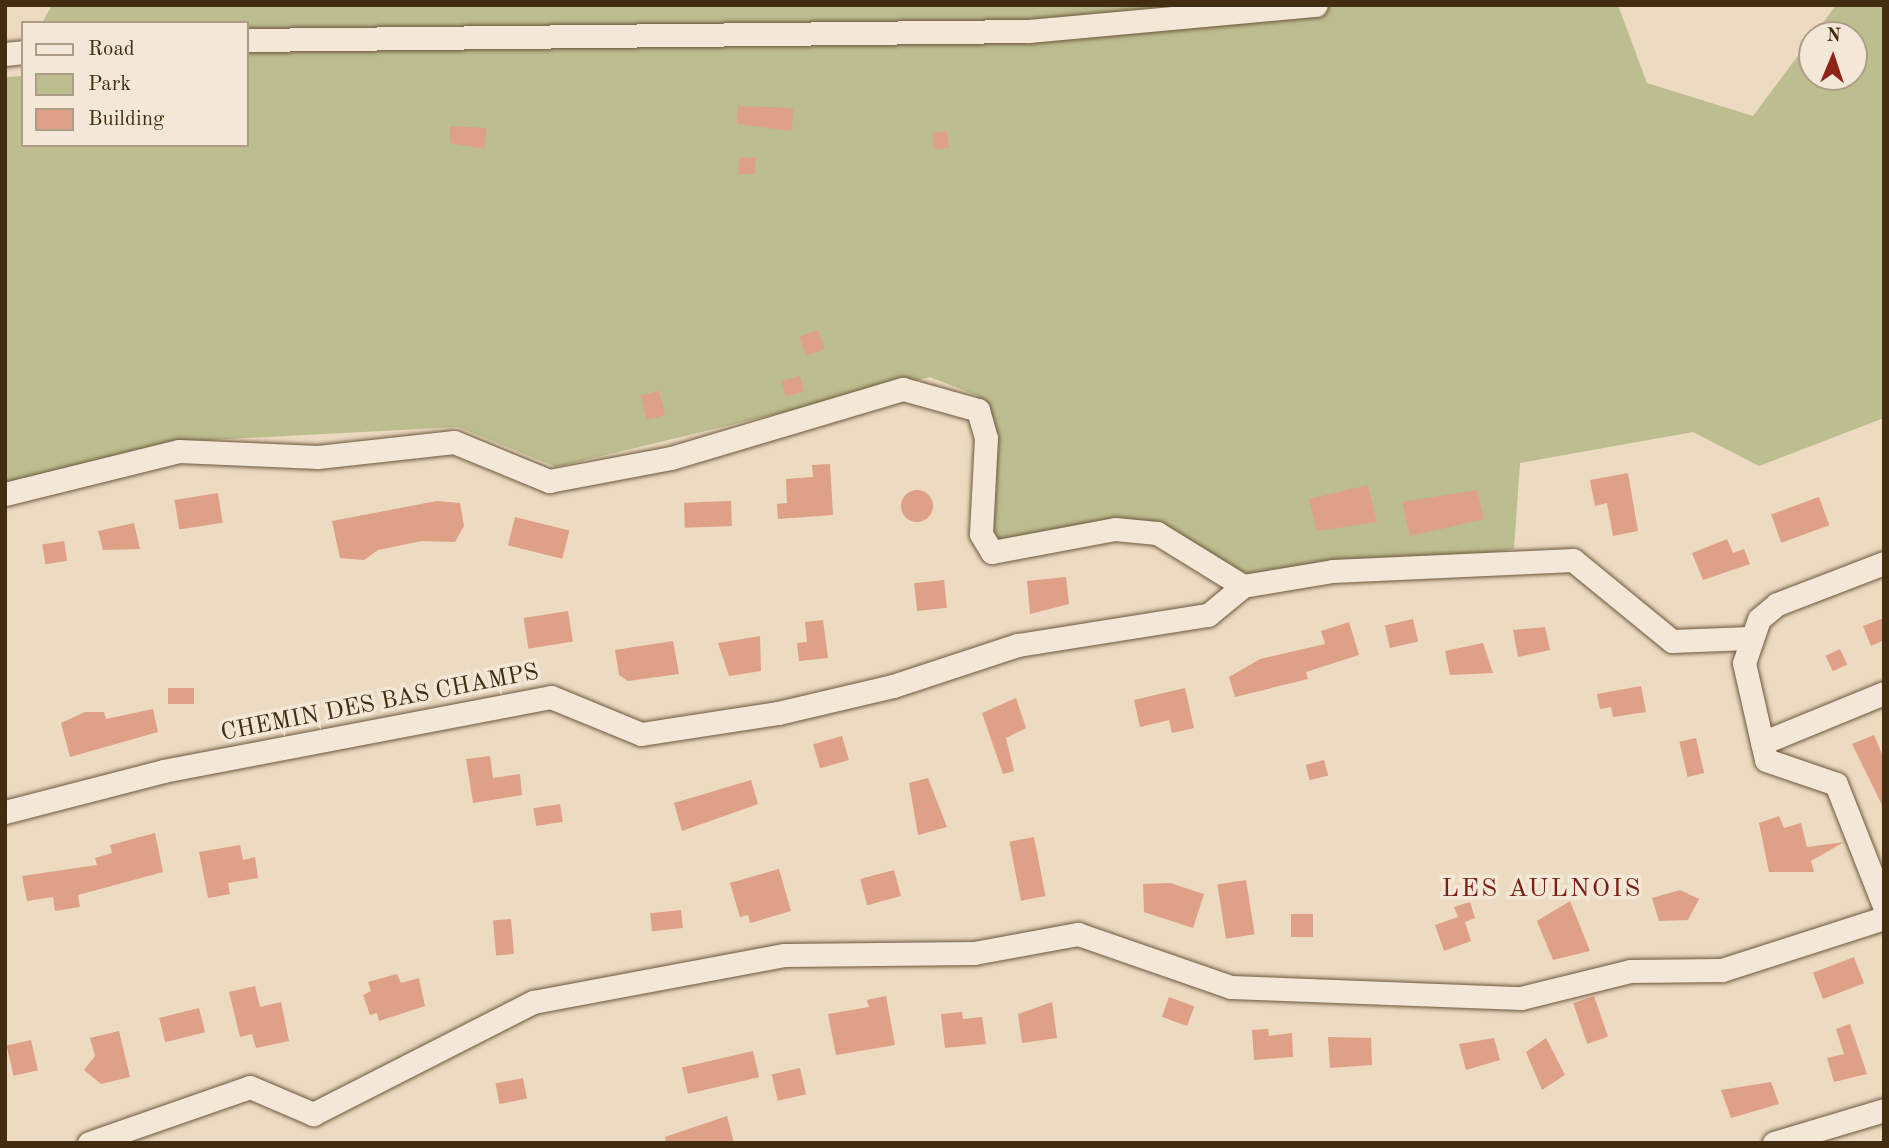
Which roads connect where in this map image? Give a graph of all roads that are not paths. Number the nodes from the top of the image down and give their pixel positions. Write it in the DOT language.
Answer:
graph roads {
  1 [pos="1316,5"];
  2 [pos="248,40"];
  3 [pos="5,494"];
  4 [pos="1884,563"];
  5 [pos="1243,586"];
  6 [pos="1749,638"];
  7 [pos="1884,693"];
  8 [pos="1762,743"];
  9 [pos="5,812"];
  10 [pos="1884,906"];
  11 [pos="1884,918"];
  12 [pos="1884,1110"];
  13 [pos="89,1143"];
  14 [pos="1774,1143"];
  1 -- 2 [label="street"];
  3 -- 5 [label="street"];
  4 -- 6 [label="street"];
  5 -- 6 [label="street"];
  5 -- 9 [label="street, CHEMIN DES BAS CHAMPS"];
  6 -- 8 [label="street"];
  7 -- 8 [label="street"];
  8 -- 10 [label="street"];
  11 -- 13 [label="street"];
  12 -- 14 [label="street"];
}
